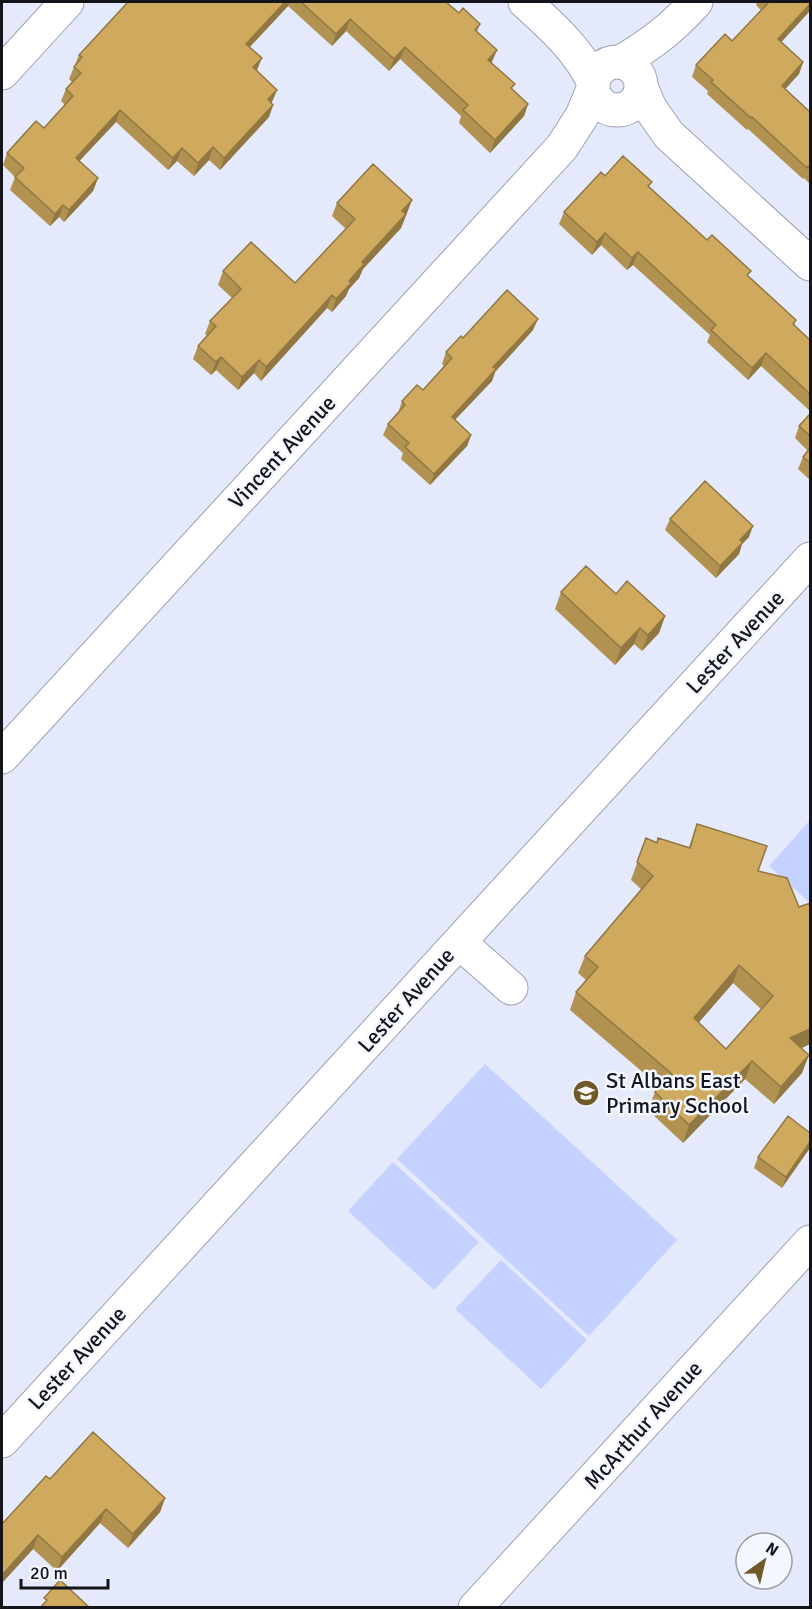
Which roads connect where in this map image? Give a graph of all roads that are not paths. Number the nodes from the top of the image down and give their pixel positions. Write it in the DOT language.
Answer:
graph roads {
  1 [pos="67,2"];
  2 [pos="525,2"];
  3 [pos="696,2"];
  4 [pos="2,73"];
  5 [pos="617,86"];
  6 [pos="810,264"];
  7 [pos="810,559"];
  8 [pos="2,756"];
  9 [pos="459,942"];
  10 [pos="511,988"];
  11 [pos="810,1242"];
  12 [pos="2,1441"];
  13 [pos="475,1608"];
  1 -- 4 [label="street"];
  2 -- 5 [label="street"];
  3 -- 5 [label="street, Vincent Avenue"];
  5 -- 6 [label="street"];
  5 -- 8 [label="street, Vincent Avenue"];
  7 -- 9 [label="street, Lester Avenue"];
  9 -- 10 [label="street"];
  9 -- 12 [label="street, Lester Avenue"];
  11 -- 13 [label="street, McArthur Avenue"];
}
